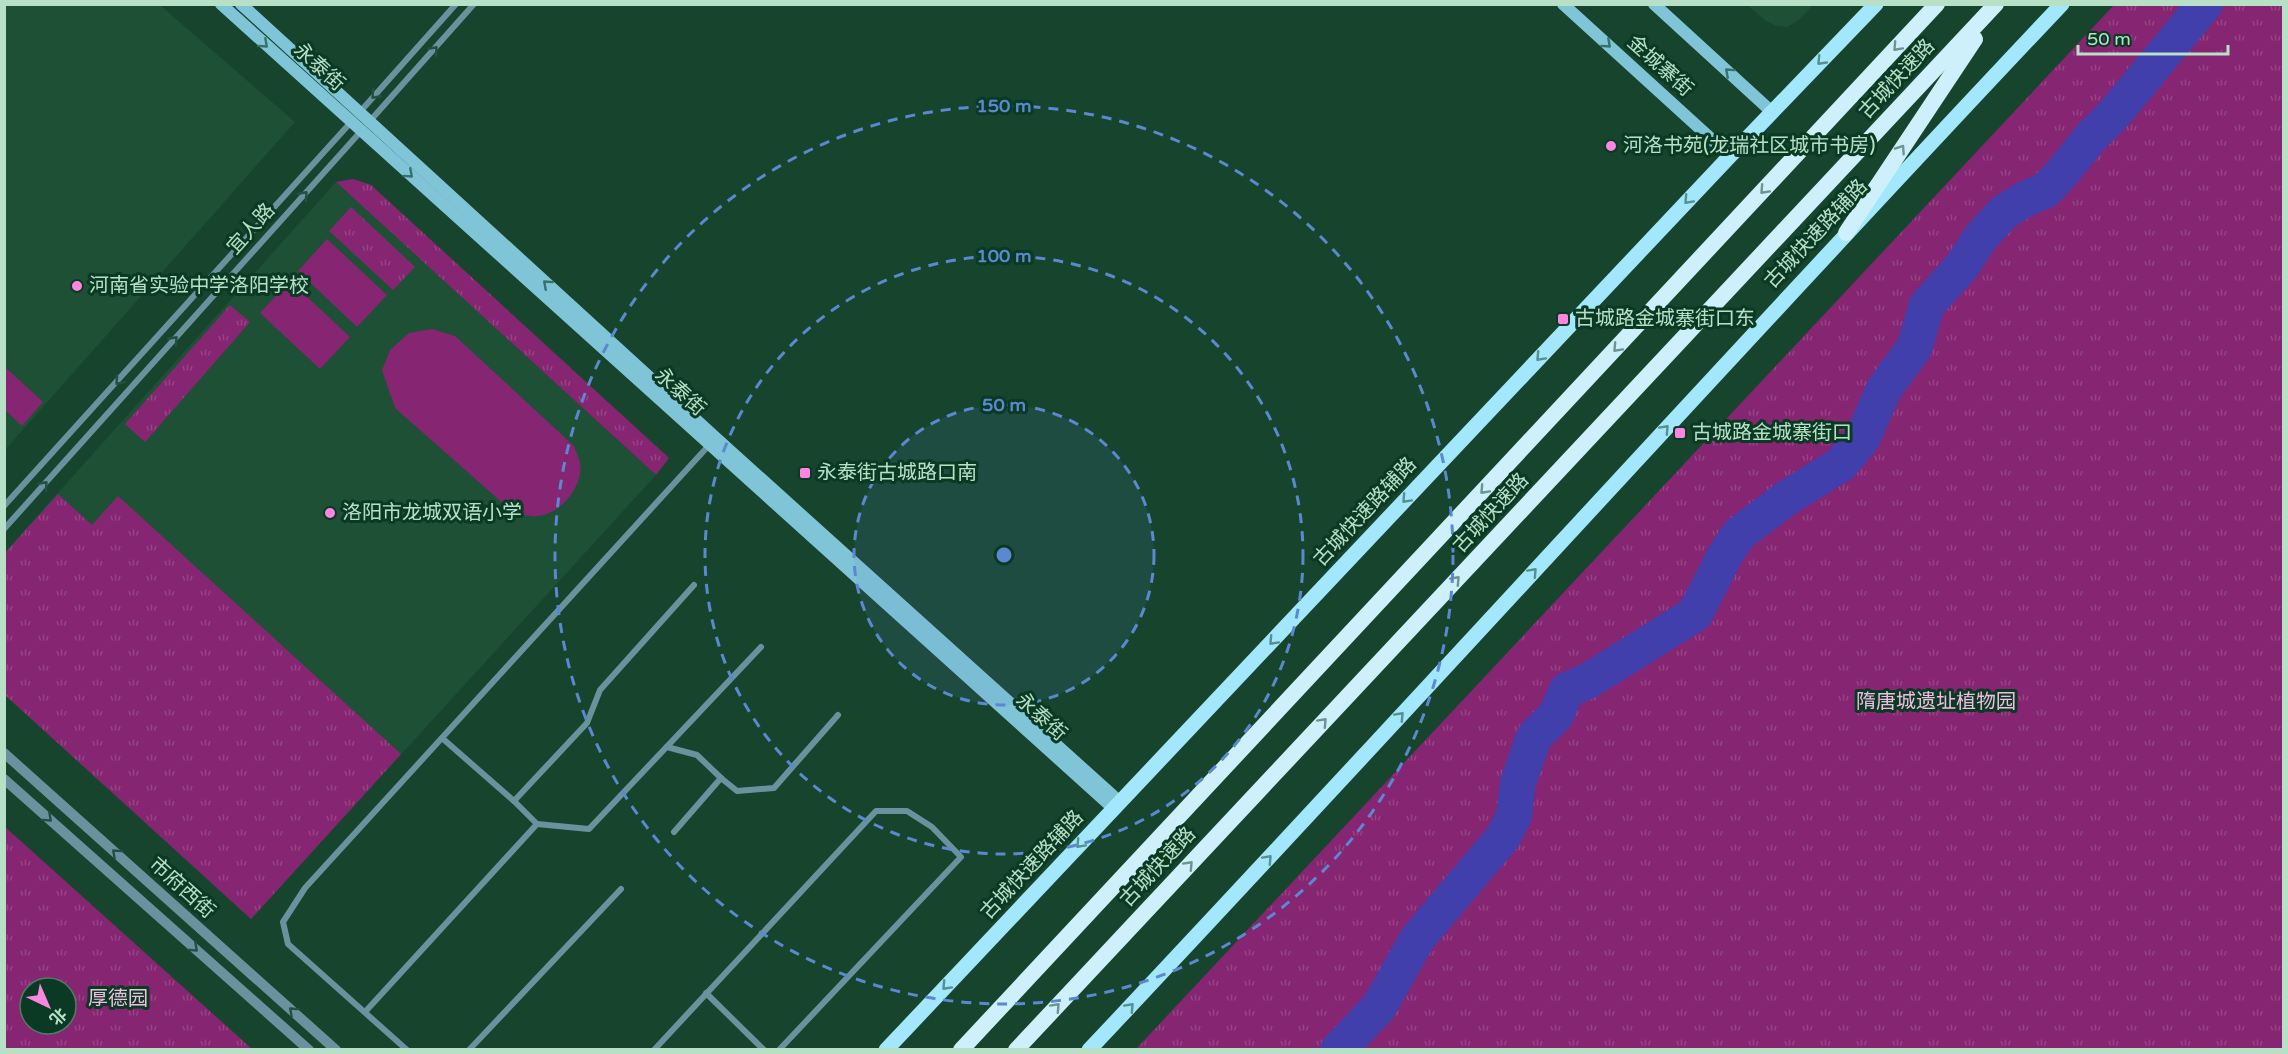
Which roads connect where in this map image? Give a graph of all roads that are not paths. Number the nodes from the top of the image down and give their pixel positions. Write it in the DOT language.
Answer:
graph roads {
  1 [pos="221,4"];
  2 [pos="241,4"];
  3 [pos="456,4"];
  4 [pos="474,4"];
  5 [pos="1563,4"];
  6 [pos="1654,4"];
  7 [pos="1876,4"];
  8 [pos="1937,4"];
  9 [pos="1997,4"];
  10 [pos="2062,4"];
  11 [pos="1772,112"];
  12 [pos="356,117"];
  13 [pos="365,126"];
  14 [pos="1730,156"];
  15 [pos="1846,233"];
  16 [pos="713,442"];
  17 [pos="4,506"];
  18 [pos="4,529"];
  19 [pos="694,585"];
  20 [pos="760,647"];
  21 [pos="838,715"];
  22 [pos="442,738"];
  23 [pos="667,747"];
  24 [pos="4,753"];
  25 [pos="721,778"];
  26 [pos="4,779"];
  27 [pos="514,801"];
  28 [pos="1117,805"];
  29 [pos="537,824"];
  30 [pos="674,832"];
  31 [pos="621,889"];
  32 [pos="706,993"];
  33 [pos="365,1012"];
  34 [pos="309,1050"];
  35 [pos="336,1050"];
  36 [pos="407,1050"];
  37 [pos="469,1050"];
  38 [pos="654,1050"];
  39 [pos="764,1050"];
  40 [pos="779,1050"];
  41 [pos="886,1050"];
  42 [pos="961,1050"];
  43 [pos="1016,1050"];
  44 [pos="1089,1050"];
  1 -- 12 [label="main road, 永泰街, one-way"];
  2 -- 12 [label="main road, 永泰街"];
  3 -- 12 [label="street, 宜人路, one-way"];
  13 -- 4 [label="street, 宜人路, one-way"];
  5 -- 14 [label="main road, 金城寨街, one-way"];
  11 -- 6 [label="main road, one-way"];
  7 -- 11 [label="main road, 古城快速路辅路, one-way"];
  8 -- 42 [label="highway, 古城快速路, one-way"];
  15 -- 9 [label="highway, one-way"];
  43 -- 9 [label="highway, 古城快速路, one-way"];
  10 -- 15 [label="main road, 古城快速路辅路"];
  11 -- 14 [label="main road, 古城快速路辅路"];
  12 -- 13 [label="main road, 永泰街"];
  12 -- 17 [label="street, 宜人路, one-way"];
  13 -- 16 [label="main road, 永泰街"];
  18 -- 13 [label="street, 宜人路, one-way"];
  14 -- 28 [label="main road, 古城快速路辅路, one-way"];
  44 -- 15 [label="main road, 古城快速路辅路, one-way"];
  16 -- 22 [label="street"];
  16 -- 28 [label="main road, 永泰街"];
  19 -- 27 [label="street"];
  20 -- 23 [label="street"];
  21 -- 25 [label="street"];
  22 -- 27 [label="street"];
  22 -- 33 [label="street"];
  23 -- 25 [label="street"];
  23 -- 29 [label="street"];
  35 -- 24 [label="street, 市府西街, one-way"];
  25 -- 30 [label="street"];
  26 -- 34 [label="street, 市府西街, one-way"];
  27 -- 29 [label="street"];
  28 -- 41 [label="main road, 古城快速路辅路, one-way"];
  29 -- 33 [label="street"];
  31 -- 37 [label="street"];
  32 -- 38 [label="street"];
  32 -- 39 [label="street"];
  32 -- 40 [label="street"];
  33 -- 36 [label="street"];
}
